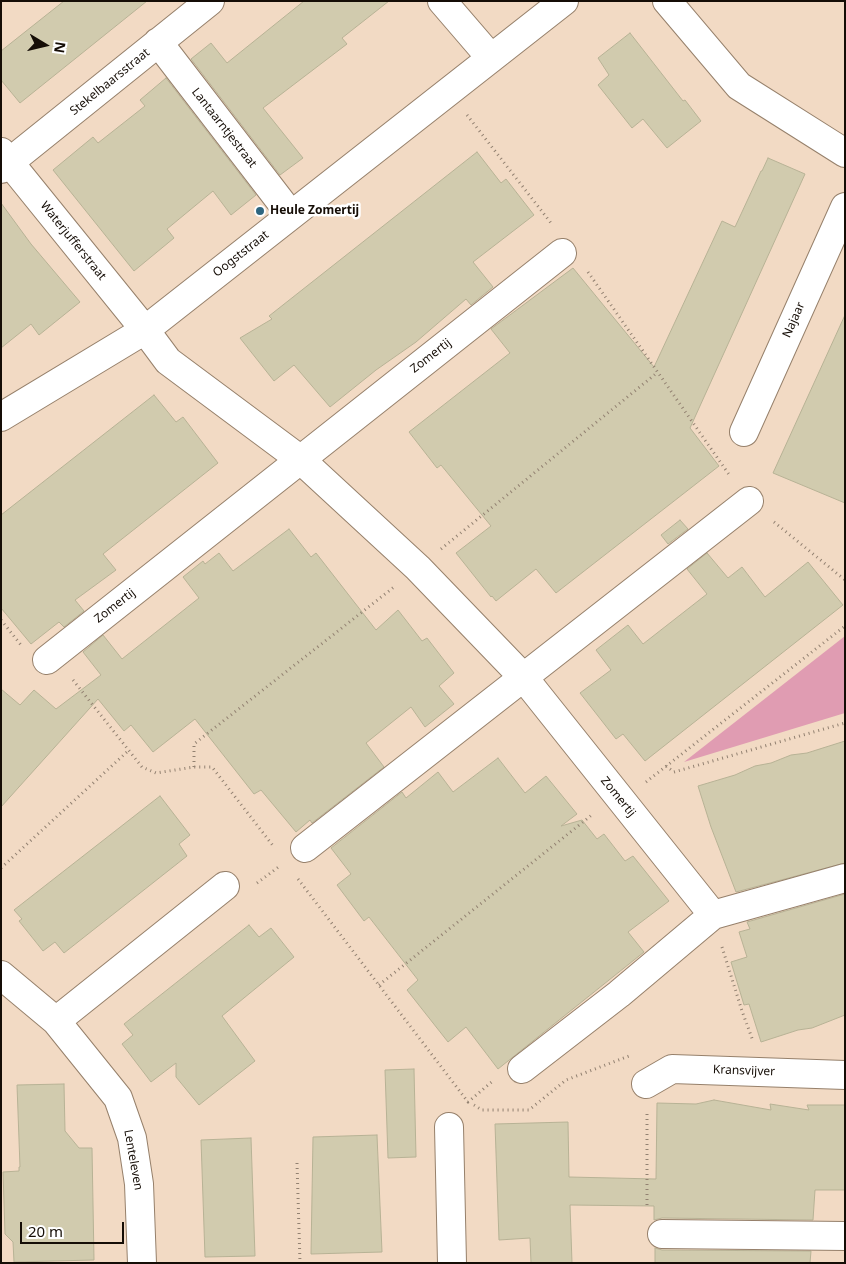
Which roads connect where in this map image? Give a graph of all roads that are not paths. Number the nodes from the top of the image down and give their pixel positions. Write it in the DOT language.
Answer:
graph roads {
  1 [pos="210,1"];
  2 [pos="442,1"];
  3 [pos="564,1"];
  4 [pos="667,1"];
  5 [pos="158,42"];
  6 [pos="491,58"];
  7 [pos="845,153"];
  8 [pos="4,161"];
  9 [pos="845,207"];
  10 [pos="291,215"];
  11 [pos="572,258"];
  12 [pos="145,330"];
  13 [pos="1,417"];
  14 [pos="744,432"];
  15 [pos="301,460"];
  16 [pos="749,501"];
  17 [pos="47,660"];
  18 [pos="524,678"];
  19 [pos="295,855"];
  20 [pos="845,878"];
  21 [pos="225,886"];
  22 [pos="713,915"];
  23 [pos="1,976"];
  24 [pos="56,1021"];
  25 [pos="522,1069"];
  26 [pos="845,1075"];
  27 [pos="646,1084"];
  28 [pos="449,1128"];
  29 [pos="655,1225"];
  30 [pos="845,1236"];
  31 [pos="142,1263"];
  32 [pos="452,1263"];
  1 -- 5 [label="street, Stekelbaarsstraat"];
  2 -- 6 [label="street"];
  3 -- 6 [label="street, Oogststraat"];
  4 -- 7 [label="street"];
  5 -- 8 [label="street, Stekelbaarsstraat"];
  5 -- 10 [label="street, Lantaarntjestraat"];
  6 -- 10 [label="street, Oogststraat"];
  8 -- 12 [label="street, Waterjufferstraat"];
  9 -- 14 [label="street, Najaar"];
  10 -- 12 [label="street, Oogststraat"];
  11 -- 15 [label="street, Zomertij"];
  12 -- 13 [label="street, Oogststraat"];
  12 -- 15 [label="street, Zomertij"];
  15 -- 17 [label="street, Zomertij"];
  15 -- 18 [label="street, Zomertij"];
  16 -- 18 [label="street"];
  18 -- 19 [label="street"];
  18 -- 22 [label="street, Zomertij"];
  20 -- 22 [label="street"];
  21 -- 24 [label="street"];
  22 -- 25 [label="street"];
  23 -- 24 [label="street, Lenteleven"];
  24 -- 31 [label="street, Lenteleven"];
  26 -- 27 [label="street, Kransvijver"];
  28 -- 32 [label="street"];
  29 -- 30 [label="street"];
}
